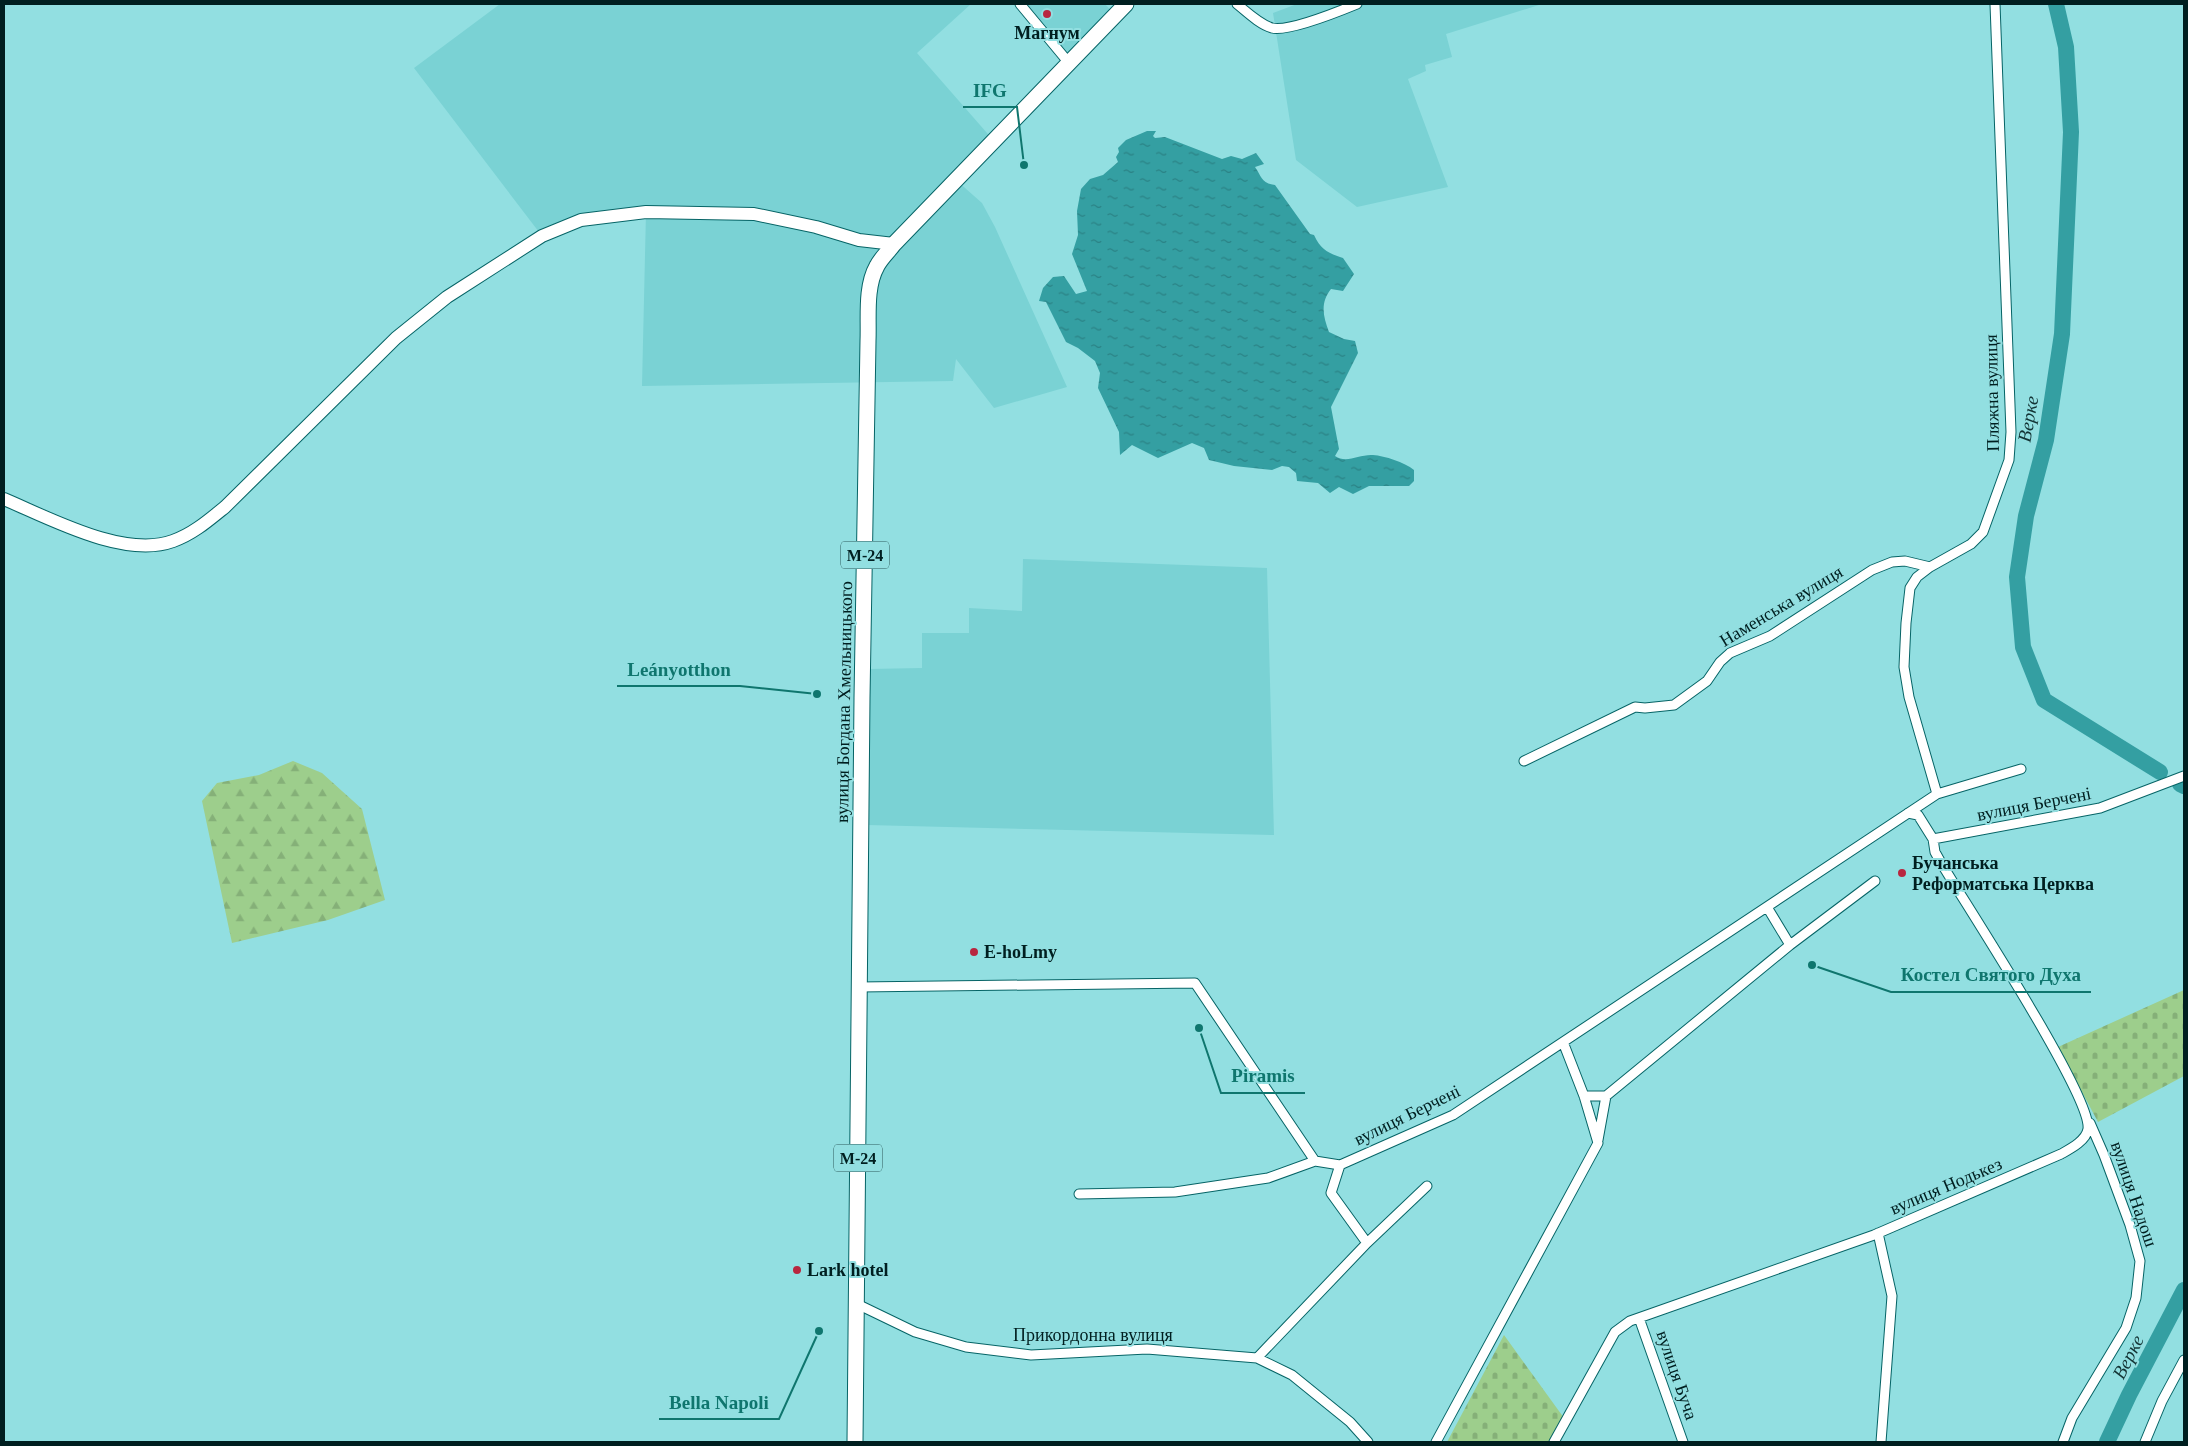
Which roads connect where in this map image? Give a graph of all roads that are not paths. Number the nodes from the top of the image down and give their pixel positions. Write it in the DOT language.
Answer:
graph roads {
  1 [pos="1020,4"];
  2 [pos="1126,4"];
  3 [pos="1237,4"];
  4 [pos="1357,4"];
  5 [pos="1996,4"];
  6 [pos="1069,63"];
  7 [pos="894,244"];
  8 [pos="4,499"];
  9 [pos="1930,567"];
  10 [pos="1524,762"];
  11 [pos="2021,770"];
  12 [pos="2180,777"];
  13 [pos="1937,794"];
  14 [pos="1908,813"];
  15 [pos="1933,839"];
  16 [pos="1875,881"];
  17 [pos="1766,907"];
  18 [pos="1790,945"];
  19 [pos="859,987"];
  20 [pos="1563,1042"];
  21 [pos="1584,1096"];
  22 [pos="1606,1096"];
  23 [pos="2088,1120"];
  24 [pos="1598,1144"];
  25 [pos="1315,1162"];
  26 [pos="1340,1165"];
  27 [pos="1427,1186"];
  28 [pos="1079,1194"];
  29 [pos="1878,1233"];
  30 [pos="1367,1243"];
  31 [pos="857,1304"];
  32 [pos="1639,1318"];
  33 [pos="1257,1358"];
  34 [pos="2184,1360"];
  35 [pos="855,1442"];
  36 [pos="1368,1442"];
  37 [pos="1436,1442"];
  38 [pos="1554,1442"];
  39 [pos="1683,1442"];
  40 [pos="1881,1442"];
  41 [pos="2062,1442"];
  42 [pos="2145,1442"];
  1 -- 6 [label="street"];
  2 -- 6 [label="highway, вулиця Богдана Хмельницького / М-24"];
  3 -- 4 [label="street"];
  5 -- 9 [label="street, Пляжна вулиця"];
  6 -- 7 [label="highway, вулиця Богдана Хмельницького / М-24"];
  7 -- 8 [label="street"];
  7 -- 19 [label="highway, вулиця Богдана Хмельницького / М-24"];
  9 -- 10 [label="street, Наменська вулиця"];
  9 -- 13 [label="street, Пляжна вулиця"];
  11 -- 13 [label="street, вулиця Берчені"];
  12 -- 15 [label="street, вулиця Берчені"];
  13 -- 14 [label="street, вулиця Берчені"];
  14 -- 15 [label="street"];
  14 -- 17 [label="street, вулиця Берчені"];
  15 -- 23 [label="street"];
  16 -- 18 [label="street"];
  17 -- 18 [label="street"];
  17 -- 20 [label="street, вулиця Берчені"];
  18 -- 22 [label="street"];
  19 -- 25 [label="street"];
  19 -- 31 [label="highway, вулиця Богдана Хмельницького / М-24"];
  20 -- 21 [label="street"];
  20 -- 26 [label="street, вулиця Берчені"];
  21 -- 22 [label="street"];
  21 -- 24 [label="street"];
  22 -- 24 [label="street"];
  23 -- 29 [label="street, вулиця Нодькез"];
  23 -- 41 [label="street, вулиця Надош"];
  24 -- 37 [label="street"];
  25 -- 26 [label="street"];
  25 -- 28 [label="street"];
  26 -- 30 [label="street, вулиця Берчені"];
  27 -- 30 [label="street"];
  29 -- 32 [label="street, вулиця Нодькез"];
  29 -- 40 [label="street"];
  30 -- 33 [label="street"];
  31 -- 33 [label="street, Прикордонна вулиця"];
  31 -- 35 [label="highway, вулиця Богдана Хмельницького / М-24"];
  32 -- 38 [label="street, вулиця Нодькез"];
  32 -- 39 [label="street, вулиця Буча"];
  33 -- 36 [label="street, Прикордонна вулиця"];
  34 -- 42 [label="street"];
}
